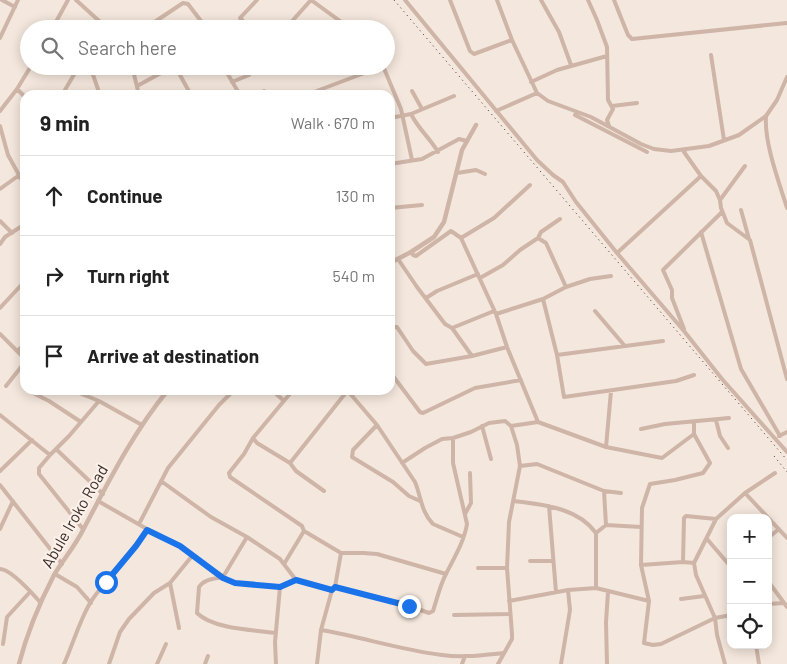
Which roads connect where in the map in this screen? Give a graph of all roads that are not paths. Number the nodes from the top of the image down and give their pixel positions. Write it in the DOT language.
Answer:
graph roads {
  1 [pos="2,0"];
  2 [pos="18,0"];
  3 [pos="68,0"];
  4 [pos="76,0"];
  5 [pos="256,0"];
  6 [pos="311,0"];
  7 [pos="405,0"];
  8 [pos="450,0"];
  9 [pos="497,0"];
  10 [pos="541,0"];
  11 [pos="588,0"];
  12 [pos="614,0"];
  13 [pos="15,7"];
  14 [pos="57,20"];
  15 [pos="95,20"];
  16 [pos="158,20"];
  17 [pos="201,20"];
  18 [pos="242,20"];
  19 [pos="293,20"];
  20 [pos="339,20"];
  21 [pos="787,24"];
  22 [pos="0,38"];
  23 [pos="512,40"];
  24 [pos="711,55"];
  25 [pos="607,56"];
  26 [pos="571,66"];
  27 [pos="25,75"];
  28 [pos="74,75"];
  29 [pos="93,75"];
  30 [pos="134,75"];
  31 [pos="158,75"];
  32 [pos="180,75"];
  33 [pos="228,75"];
  34 [pos="249,75"];
  35 [pos="359,75"];
  36 [pos="387,75"];
  37 [pos="787,77"];
  38 [pos="232,82"];
  39 [pos="531,82"];
  40 [pos="137,86"];
  41 [pos="17,89"];
  42 [pos="65,90"];
  43 [pos="98,90"];
  44 [pos="138,90"];
  45 [pos="188,90"];
  46 [pos="237,90"];
  47 [pos="319,90"];
  48 [pos="394,90"];
  49 [pos="412,91"];
  50 [pos="20,92"];
  51 [pos="395,93"];
  52 [pos="537,93"];
  53 [pos="454,96"];
  54 [pos="637,103"];
  55 [pos="612,106"];
  56 [pos="422,109"];
  57 [pos="0,111"];
  58 [pos="496,111"];
  59 [pos="411,114"];
  60 [pos="574,115"];
  61 [pos="402,116"];
  62 [pos="766,116"];
  63 [pos="395,117"];
  64 [pos="476,125"];
  65 [pos="0,126"];
  66 [pos="609,126"];
  67 [pos="1,136"];
  68 [pos="724,140"];
  69 [pos="466,141"];
  70 [pos="686,149"];
  71 [pos="438,152"];
  72 [pos="647,152"];
  73 [pos="412,160"];
  74 [pos="395,163"];
  75 [pos="745,166"];
  76 [pos="457,173"];
  77 [pos="485,174"];
  78 [pos="18,176"];
  79 [pos="701,176"];
  80 [pos="20,179"];
  81 [pos="530,185"];
  82 [pos="0,189"];
  83 [pos="720,200"];
  84 [pos="422,205"];
  85 [pos="395,208"];
  86 [pos="787,208"];
  87 [pos="741,210"];
  88 [pos="722,212"];
  89 [pos="560,219"];
  90 [pos="0,221"];
  91 [pos="20,227"];
  92 [pos="701,232"];
  93 [pos="12,233"];
  94 [pos="461,238"];
  95 [pos="538,238"];
  96 [pos="750,240"];
  97 [pos="0,244"];
  98 [pos="412,252"];
  99 [pos="617,253"];
  100 [pos="398,259"];
  101 [pos="395,260"];
  102 [pos="479,276"];
  103 [pos="611,276"];
  104 [pos="20,286"];
  105 [pos="566,287"];
  106 [pos="426,298"];
  107 [pos="543,300"];
  108 [pos="0,308"];
  109 [pos="595,311"];
  110 [pos="495,313"];
  111 [pos="395,327"];
  112 [pos="452,328"];
  113 [pos="684,331"];
  114 [pos="0,334"];
  115 [pos="663,341"];
  116 [pos="624,345"];
  117 [pos="507,346"];
  118 [pos="20,348"];
  119 [pos="17,351"];
  120 [pos="20,354"];
  121 [pos="557,355"];
  122 [pos="472,356"];
  123 [pos="20,367"];
  124 [pos="694,375"];
  125 [pos="395,379"];
  126 [pos="787,379"];
  127 [pos="521,380"];
  128 [pos="6,386"];
  129 [pos="611,391"];
  130 [pos="37,395"];
  131 [pos="85,395"];
  132 [pos="164,395"];
  133 [pos="229,395"];
  134 [pos="277,395"];
  135 [pos="289,395"];
  136 [pos="344,395"];
  137 [pos="352,395"];
  138 [pos="99,401"];
  139 [pos="284,401"];
  140 [pos="0,416"];
  141 [pos="729,418"];
  142 [pos="716,420"];
  143 [pos="694,421"];
  144 [pos="81,422"];
  145 [pos="538,422"];
  146 [pos="142,425"];
  147 [pos="377,425"];
  148 [pos="482,426"];
  149 [pos="511,426"];
  150 [pos="641,429"];
  151 [pos="787,432"];
  152 [pos="694,434"];
  153 [pos="780,436"];
  154 [pos="254,438"];
  155 [pos="452,438"];
  156 [pos="775,439"];
  157 [pos="32,440"];
  158 [pos="606,447"];
  159 [pos="728,448"];
  160 [pos="56,449"];
  161 [pos="787,452"];
  162 [pos="50,455"];
  163 [pos="491,459"];
  164 [pos="402,463"];
  165 [pos="290,464"];
  166 [pos="520,466"];
  167 [pos="0,471"];
  168 [pos="776,473"];
  169 [pos="470,474"];
  170 [pos="161,481"];
  171 [pos="0,486"];
  172 [pos="324,491"];
  173 [pos="604,491"];
  174 [pos="621,493"];
  175 [pos="745,493"];
  176 [pos="103,494"];
  177 [pos="13,501"];
  178 [pos="98,501"];
  179 [pos="420,501"];
  180 [pos="514,502"];
  181 [pos="549,506"];
  182 [pos="465,514"];
  183 [pos="716,519"];
  184 [pos="139,524"];
  185 [pos="606,525"];
  186 [pos="641,527"];
  187 [pos="0,528"];
  188 [pos="779,528"];
  189 [pos="84,529"];
  190 [pos="147,530"];
  191 [pos="304,531"];
  192 [pos="596,533"];
  193 [pos="772,534"];
  194 [pos="247,537"];
  195 [pos="463,537"];
  196 [pos="787,538"];
  197 [pos="707,539"];
  198 [pos="341,553"];
  199 [pos="192,556"];
  200 [pos="530,561"];
  201 [pos="553,561"];
  202 [pos="683,562"];
  203 [pos="727,562"];
  204 [pos="694,563"];
  205 [pos="62,564"];
  206 [pos="284,564"];
  207 [pos="641,565"];
  208 [pos="478,568"];
  209 [pos="507,568"];
  210 [pos="0,569"];
  211 [pos="55,574"];
  212 [pos="446,574"];
  213 [pos="223,578"];
  214 [pos="296,580"];
  215 [pos="170,583"];
  216 [pos="280,587"];
  217 [pos="772,587"];
  218 [pos="596,588"];
  219 [pos="334,589"];
  220 [pos="568,590"];
  221 [pos="30,592"];
  222 [pos="556,592"];
  223 [pos="608,592"];
  224 [pos="704,596"];
  225 [pos="680,599"];
  226 [pos="508,601"];
  227 [pos="649,601"];
  228 [pos="40,602"];
  229 [pos="91,603"];
  230 [pos="772,604"];
  231 [pos="785,605"];
  232 [pos="510,614"];
  233 [pos="454,615"];
  234 [pos="727,616"];
  235 [pos="715,618"];
  236 [pos="179,628"];
  237 [pos="321,630"];
  238 [pos="276,633"];
  239 [pos="3,644"];
  240 [pos="166,644"];
  241 [pos="757,649"];
  242 [pos="504,653"];
  243 [pos="208,656"];
  244 [pos="465,656"];
  245 [pos="19,664"];
  246 [pos="64,664"];
  247 [pos="110,664"];
  248 [pos="157,664"];
  249 [pos="206,664"];
  250 [pos="276,664"];
  251 [pos="317,664"];
  252 [pos="462,664"];
  253 [pos="498,664"];
  254 [pos="561,664"];
  255 [pos="607,664"];
  256 [pos="724,664"];
  257 [pos="759,664"];
  1 -- 13 [label="street"];
  2 -- 13 [label="street"];
  3 -- 14 [label="street"];
  4 -- 15 [label="street"];
  5 -- 18 [label="street"];
  6 -- 19 [label="street"];
  6 -- 20 [label="street"];
  7 -- 58 [label="street"];
  8 -- 23 [label="street"];
  9 -- 23 [label="street"];
  10 -- 26 [label="street"];
  11 -- 25 [label="street"];
  12 -- 21 [label="street"];
  13 -- 22 [label="street"];
  16 -- 17 [label="street"];
  23 -- 39 [label="street"];
  24 -- 68 [label="street"];
  25 -- 26 [label="street"];
  25 -- 55 [label="street"];
  26 -- 39 [label="street"];
  27 -- 41 [label="street"];
  28 -- 42 [label="street"];
  29 -- 43 [label="street"];
  30 -- 40 [label="street"];
  31 -- 40 [label="street"];
  32 -- 45 [label="street"];
  33 -- 38 [label="street"];
  34 -- 38 [label="street"];
  35 -- 47 [label="street"];
  36 -- 48 [label="street"];
  37 -- 62 [label="street"];
  38 -- 46 [label="street"];
  39 -- 52 [label="street"];
  40 -- 44 [label="street"];
  41 -- 50 [label="street"];
  41 -- 57 [label="street"];
  49 -- 56 [label="street"];
  51 -- 61 [label="street"];
  52 -- 58 [label="street"];
  52 -- 66 [label="street"];
  53 -- 56 [label="street"];
  54 -- 55 [label="street"];
  55 -- 66 [label="street"];
  56 -- 59 [label="street"];
  58 -- 99 [label="street"];
  59 -- 61 [label="street"];
  59 -- 71 [label="street"];
  60 -- 72 [label="street"];
  61 -- 63 [label="street"];
  61 -- 73 [label="street"];
  62 -- 68 [label="street"];
  62 -- 86 [label="street"];
  64 -- 69 [label="street"];
  65 -- 67 [label="street"];
  66 -- 70 [label="street"];
  67 -- 78 [label="street"];
  68 -- 70 [label="street"];
  69 -- 71 [label="street"];
  69 -- 76 [label="street"];
  70 -- 79 [label="street"];
  71 -- 73 [label="street"];
  73 -- 74 [label="street"];
  75 -- 83 [label="street"];
  76 -- 77 [label="street"];
  76 -- 98 [label="street"];
  78 -- 80 [label="street"];
  78 -- 82 [label="street"];
  79 -- 83 [label="street"];
  79 -- 99 [label="street"];
  81 -- 94 [label="street"];
  83 -- 88 [label="street"];
  84 -- 85 [label="street"];
  87 -- 96 [label="street"];
  88 -- 92 [label="street"];
  88 -- 96 [label="street"];
  89 -- 95 [label="street"];
  90 -- 93 [label="street"];
  91 -- 93 [label="street"];
  92 -- 113 [label="street"];
  92 -- 153 [label="street"];
  93 -- 97 [label="street"];
  94 -- 98 [label="street"];
  94 -- 102 [label="street"];
  95 -- 102 [label="street"];
  95 -- 105 [label="street"];
  96 -- 126 [label="street"];
  98 -- 100 [label="street"];
  99 -- 113 [label="street"];
  100 -- 101 [label="street"];
  100 -- 106 [label="street"];
  102 -- 106 [label="street"];
  102 -- 110 [label="street"];
  103 -- 105 [label="street"];
  104 -- 108 [label="street"];
  105 -- 107 [label="street"];
  106 -- 112 [label="street"];
  107 -- 110 [label="street"];
  107 -- 121 [label="street"];
  109 -- 116 [label="street"];
  110 -- 112 [label="street"];
  110 -- 117 [label="street"];
  111 -- 122 [label="street"];
  112 -- 122 [label="street"];
  113 -- 156 [label="street"];
  114 -- 119 [label="street"];
  115 -- 116 [label="street"];
  116 -- 121 [label="street"];
  117 -- 122 [label="street"];
  117 -- 127 [label="street"];
  118 -- 119 [label="street"];
  119 -- 120 [label="street"];
  121 -- 129 [label="street"];
  123 -- 128 [label="street"];
  124 -- 129 [label="street"];
  125 -- 127 [label="street"];
  127 -- 145 [label="street"];
  129 -- 158 [label="street"];
  130 -- 144 [label="street"];
  131 -- 138 [label="street"];
  132 -- 146 [label="street, Abule Iroko Road"];
  133 -- 170 [label="street"];
  134 -- 139 [label="street"];
  135 -- 139 [label="street"];
  136 -- 165 [label="street"];
  137 -- 147 [label="street"];
  138 -- 144 [label="street"];
  138 -- 146 [label="street"];
  139 -- 154 [label="street"];
  140 -- 157 [label="street"];
  141 -- 142 [label="street"];
  142 -- 143 [label="street"];
  142 -- 159 [label="street"];
  143 -- 150 [label="street"];
  143 -- 152 [label="street"];
  144 -- 160 [label="street"];
  145 -- 149 [label="street"];
  145 -- 158 [label="street"];
  146 -- 176 [label="street, Abule Iroko Road"];
  147 -- 164 [label="street"];
  147 -- 179 [label="street"];
  148 -- 149 [label="street"];
  148 -- 155 [label="street"];
  148 -- 163 [label="street"];
  149 -- 166 [label="street"];
  151 -- 153 [label="street"];
  152 -- 158 [label="street"];
  152 -- 186 [label="street"];
  153 -- 156 [label="street"];
  154 -- 165 [label="street"];
  154 -- 191 [label="street"];
  155 -- 164 [label="street"];
  155 -- 182 [label="street"];
  156 -- 161 [label="street"];
  157 -- 162 [label="street"];
  157 -- 167 [label="street"];
  160 -- 162 [label="street"];
  160 -- 176 [label="street"];
  162 -- 189 [label="street"];
  164 -- 179 [label="street"];
  165 -- 172 [label="street"];
  166 -- 173 [label="street"];
  166 -- 180 [label="street"];
  168 -- 175 [label="street"];
  169 -- 182 [label="street"];
  170 -- 184 [label="street"];
  170 -- 194 [label="street"];
  171 -- 177 [label="street"];
  173 -- 174 [label="street"];
  173 -- 185 [label="street"];
  175 -- 183 [label="street"];
  175 -- 188 [label="street"];
  176 -- 178 [label="street, Abule Iroko Road"];
  177 -- 187 [label="street"];
  177 -- 205 [label="street"];
  178 -- 184 [label="street"];
  178 -- 189 [label="street, Abule Iroko Road"];
  179 -- 195 [label="street"];
  180 -- 181 [label="street"];
  180 -- 209 [label="street"];
  181 -- 192 [label="street"];
  181 -- 201 [label="street"];
  182 -- 195 [label="street"];
  183 -- 197 [label="street"];
  183 -- 202 [label="street"];
  184 -- 190 [label="street"];
  185 -- 186 [label="street"];
  185 -- 192 [label="street"];
  186 -- 207 [label="street"];
  188 -- 193 [label="street"];
  188 -- 196 [label="street"];
  189 -- 205 [label="street, Abule Iroko Road"];
  190 -- 199 [label="street"];
  190 -- 229 [label="street"];
  191 -- 198 [label="street"];
  191 -- 206 [label="street"];
  192 -- 218 [label="street"];
  194 -- 206 [label="street"];
  194 -- 213 [label="street"];
  195 -- 212 [label="street"];
  197 -- 203 [label="street"];
  197 -- 204 [label="street"];
  198 -- 212 [label="street"];
  198 -- 219 [label="street"];
  199 -- 213 [label="street"];
  199 -- 215 [label="street"];
  200 -- 201 [label="street"];
  201 -- 222 [label="street"];
  202 -- 204 [label="street"];
  202 -- 207 [label="street"];
  204 -- 224 [label="street"];
  205 -- 211 [label="street, Abule Iroko Road"];
  206 -- 214 [label="street"];
  207 -- 227 [label="street"];
  208 -- 209 [label="street"];
  209 -- 226 [label="street"];
  210 -- 221 [label="street"];
  211 -- 228 [label="street, Abule Iroko Road"];
  211 -- 229 [label="street"];
  212 -- 219 [label="street"];
  213 -- 216 [label="street"];
  213 -- 238 [label="street"];
  214 -- 216 [label="street"];
  214 -- 219 [label="street"];
  215 -- 236 [label="street"];
  215 -- 247 [label="street"];
  216 -- 238 [label="street"];
  217 -- 231 [label="street"];
  218 -- 220 [label="street"];
  218 -- 223 [label="street"];
  219 -- 237 [label="street"];
  220 -- 222 [label="street"];
  220 -- 254 [label="street"];
  221 -- 228 [label="street"];
  221 -- 239 [label="street"];
  222 -- 226 [label="street"];
  223 -- 227 [label="street"];
  223 -- 255 [label="street"];
  224 -- 225 [label="street"];
  224 -- 235 [label="street"];
  226 -- 232 [label="street"];
  227 -- 235 [label="street"];
  228 -- 245 [label="street, Abule Iroko Road"];
  229 -- 246 [label="street"];
  230 -- 231 [label="street"];
  232 -- 233 [label="street"];
  232 -- 242 [label="street"];
  234 -- 235 [label="street"];
  235 -- 256 [label="street"];
  237 -- 244 [label="street"];
  237 -- 251 [label="street"];
  238 -- 250 [label="street"];
  240 -- 248 [label="street"];
  241 -- 257 [label="street"];
  242 -- 244 [label="street"];
  242 -- 253 [label="street"];
  243 -- 249 [label="street"];
  244 -- 252 [label="street"];
}
